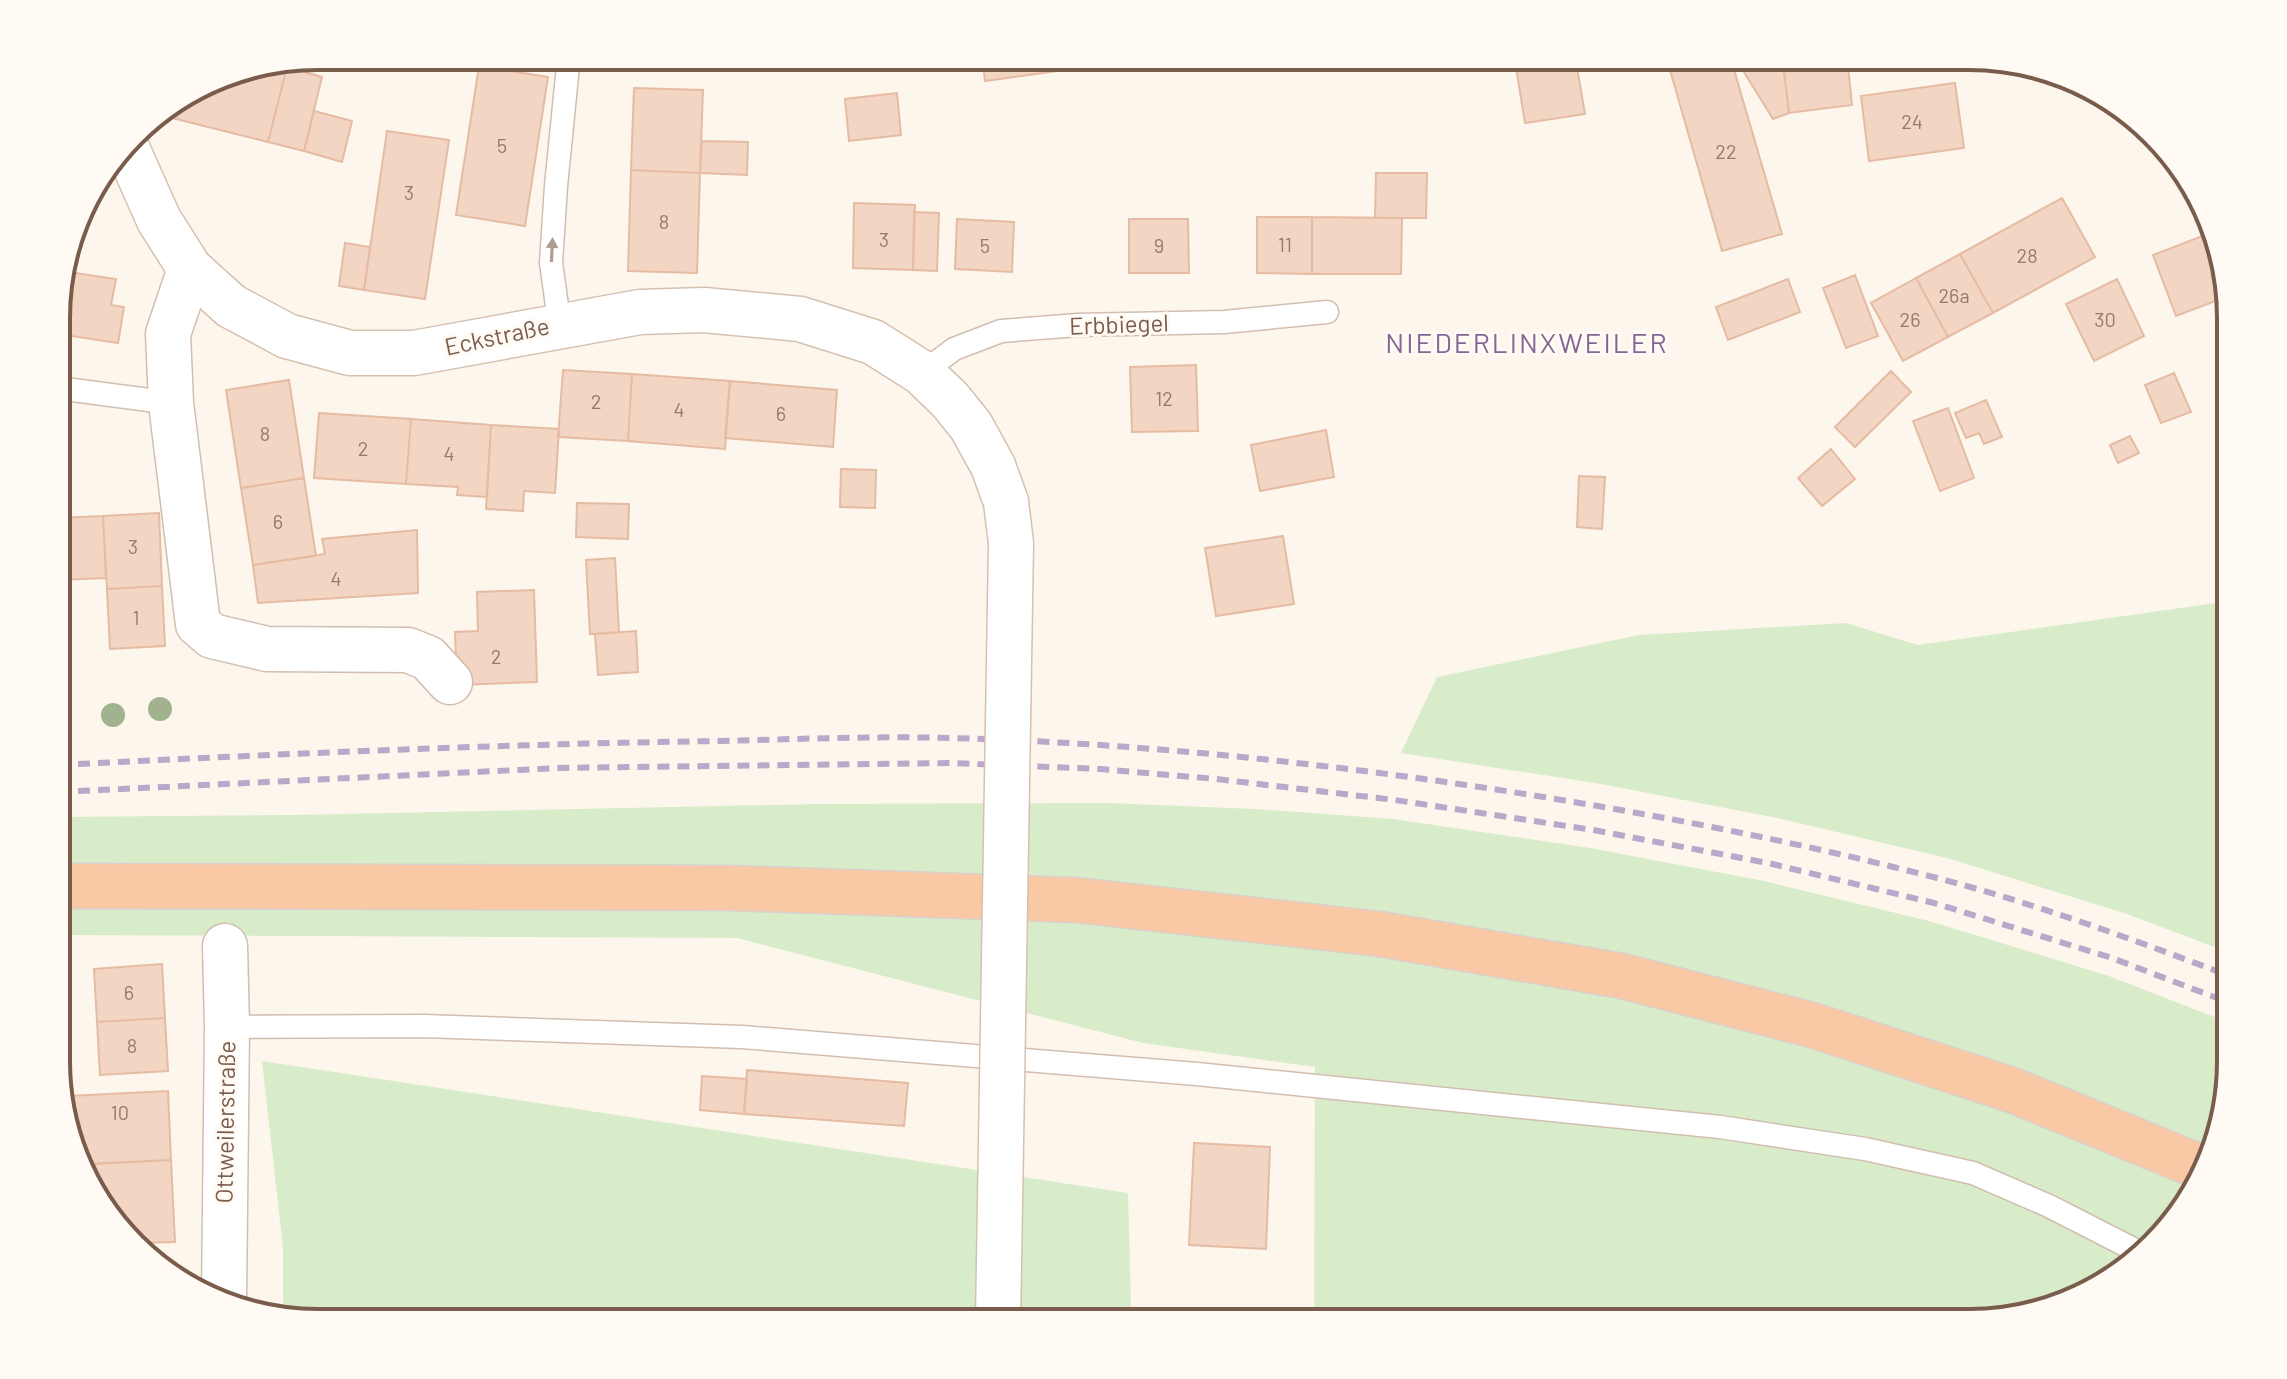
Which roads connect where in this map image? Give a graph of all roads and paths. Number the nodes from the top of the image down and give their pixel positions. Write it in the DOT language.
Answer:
graph roads {
  1 [pos="568,71"];
  2 [pos="130,155"];
  3 [pos="190,269"];
  4 [pos="1327,312"];
  5 [pos="560,327"];
  6 [pos="922,373"];
  7 [pos="70,390"];
  8 [pos="171,403"];
  9 [pos="450,682"];
  10 [pos="70,886"];
  11 [pos="225,946"];
  12 [pos="227,1027"];
  13 [pos="2194,1164"];
  14 [pos="2131,1248"];
  15 [pos="224,1290"];
  16 [pos="998,1309"];
  5 -- 1 [label="lane, Eckstraße, one-way"];
  2 -- 3 [label="main road, Eckstraße"];
  3 -- 5 [label="main road, Eckstraße"];
  3 -- 8 [label="main road"];
  4 -- 6 [label="lane, Erbbiegel"];
  5 -- 6 [label="main road"];
  6 -- 16 [label="main road, bridge"];
  7 -- 8 [label="lane"];
  8 -- 9 [label="main road"];
  10 -- 13 [label="highway"];
  11 -- 12 [label="main road, Ottweilerstraße"];
  12 -- 14 [label="lane"];
  12 -- 15 [label="main road, Ottweilerstraße"];
}
